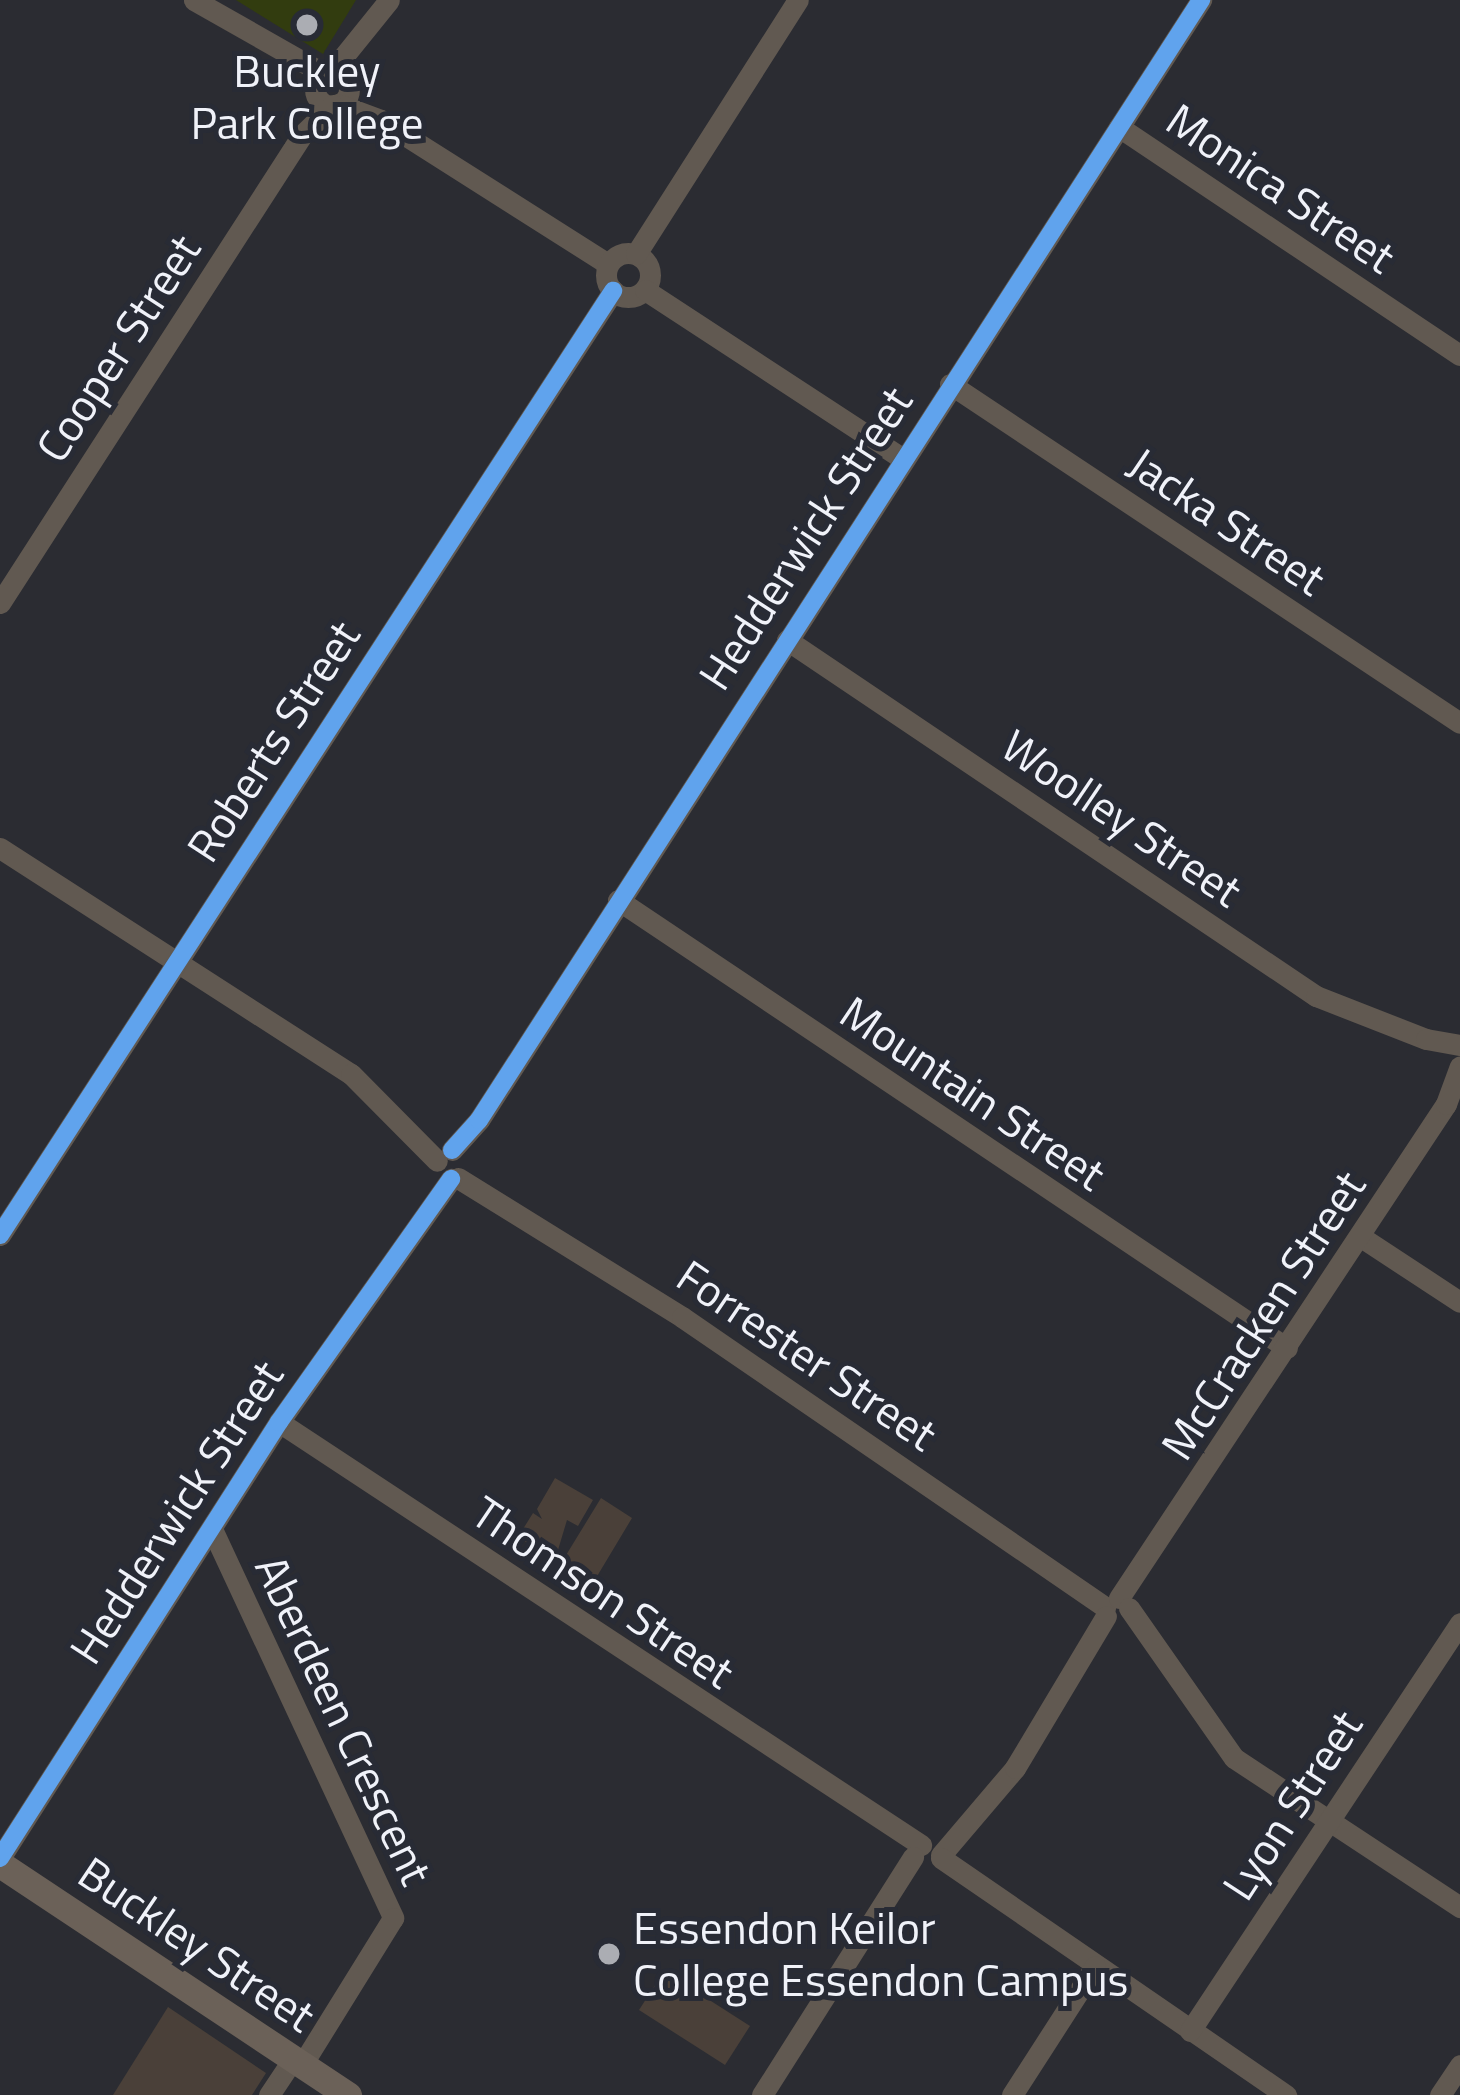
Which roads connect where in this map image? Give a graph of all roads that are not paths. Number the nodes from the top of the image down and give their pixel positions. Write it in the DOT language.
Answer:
graph roads {
  1 [pos="194,0"];
  2 [pos="389,0"];
  3 [pos="798,0"];
  4 [pos="1201,0"];
  5 [pos="332,88"];
  6 [pos="1119,127"];
  7 [pos="636,254"];
  8 [pos="608,264"];
  9 [pos="645,290"];
  10 [pos="613,291"];
  11 [pos="1460,355"];
  12 [pos="950,384"];
  13 [pos="902,458"];
  14 [pos="0,603"];
  15 [pos="787,640"];
  16 [pos="1460,724"];
  17 [pos="0,848"];
  18 [pos="618,900"];
  19 [pos="176,963"];
  20 [pos="1426,1039"];
  21 [pos="1460,1045"];
  22 [pos="1460,1062"];
  23 [pos="1453,1098"];
  24 [pos="452,1164"];
  25 [pos="0,1235"];
  26 [pos="1361,1237"];
  27 [pos="1460,1302"];
  28 [pos="1287,1348"];
  29 [pos="279,1422"];
  30 [pos="212,1529"];
  31 [pos="1117,1609"];
  32 [pos="1460,1623"];
  33 [pos="1329,1820"];
  34 [pos="927,1856"];
  35 [pos="0,1861"];
  36 [pos="1460,1907"];
  37 [pos="1095,1966"];
  38 [pos="1190,2031"];
  39 [pos="298,2062"];
  40 [pos="1460,2065"];
  41 [pos="269,2095"];
  42 [pos="348,2095"];
  43 [pos="762,2095"];
  44 [pos="1012,2095"];
  45 [pos="1286,2095"];
  46 [pos="1440,2095"];
  1 -- 5 [label="street"];
  2 -- 5 [label="street, Cooper Street"];
  3 -- 7 [label="street"];
  4 -- 6 [label="street, Hedderwick Street"];
  5 -- 8 [label="street"];
  5 -- 14 [label="street, Cooper Street"];
  6 -- 11 [label="street, Monica Street"];
  6 -- 12 [label="street, Hedderwick Street"];
  7 -- 8 [label="street"];
  7 -- 9 [label="street"];
  8 -- 10 [label="street"];
  9 -- 10 [label="street"];
  9 -- 13 [label="street"];
  10 -- 19 [label="street, Roberts Street"];
  12 -- 13 [label="street, Hedderwick Street"];
  12 -- 16 [label="street, Jacka Street"];
  13 -- 15 [label="street, Hedderwick Street"];
  15 -- 18 [label="street, Hedderwick Street"];
  15 -- 20 [label="street, Woolley Street"];
  17 -- 19 [label="street, Forrester Street"];
  18 -- 24 [label="street, Hedderwick Street"];
  18 -- 28 [label="street, Mountain Street"];
  19 -- 24 [label="street, Forrester Street"];
  19 -- 25 [label="street, Roberts Street"];
  20 -- 21 [label="street, Woolley Street"];
  20 -- 22 [label="street, Woolley Street"];
  22 -- 23 [label="street, McCracken Street"];
  23 -- 26 [label="street, McCracken Street"];
  24 -- 29 [label="street, Hedderwick Street"];
  24 -- 31 [label="street, Forrester Street"];
  26 -- 27 [label="street"];
  26 -- 28 [label="street, McCracken Street"];
  28 -- 31 [label="street, McCracken Street"];
  29 -- 30 [label="street, Hedderwick Street"];
  29 -- 34 [label="street, Thomson Street"];
  30 -- 35 [label="street, Hedderwick Street"];
  30 -- 39 [label="street, Aberdeen Crescent"];
  31 -- 33 [label="street, Forrester Street"];
  31 -- 34 [label="street, McCracken Street"];
  32 -- 33 [label="street, Lyon Street"];
  33 -- 36 [label="street, Forrester Street"];
  33 -- 38 [label="street, Lyon Street"];
  34 -- 37 [label="street, Thomson Street"];
  34 -- 43 [label="street, McCracken Street"];
  35 -- 39 [label="main road, Buckley Street"];
  37 -- 38 [label="street, Thomson Street"];
  37 -- 44 [label="street"];
  38 -- 45 [label="street, Thomson Street"];
  39 -- 41 [label="street"];
  39 -- 42 [label="main road, Buckley Street"];
  40 -- 46 [label="street"];
}
